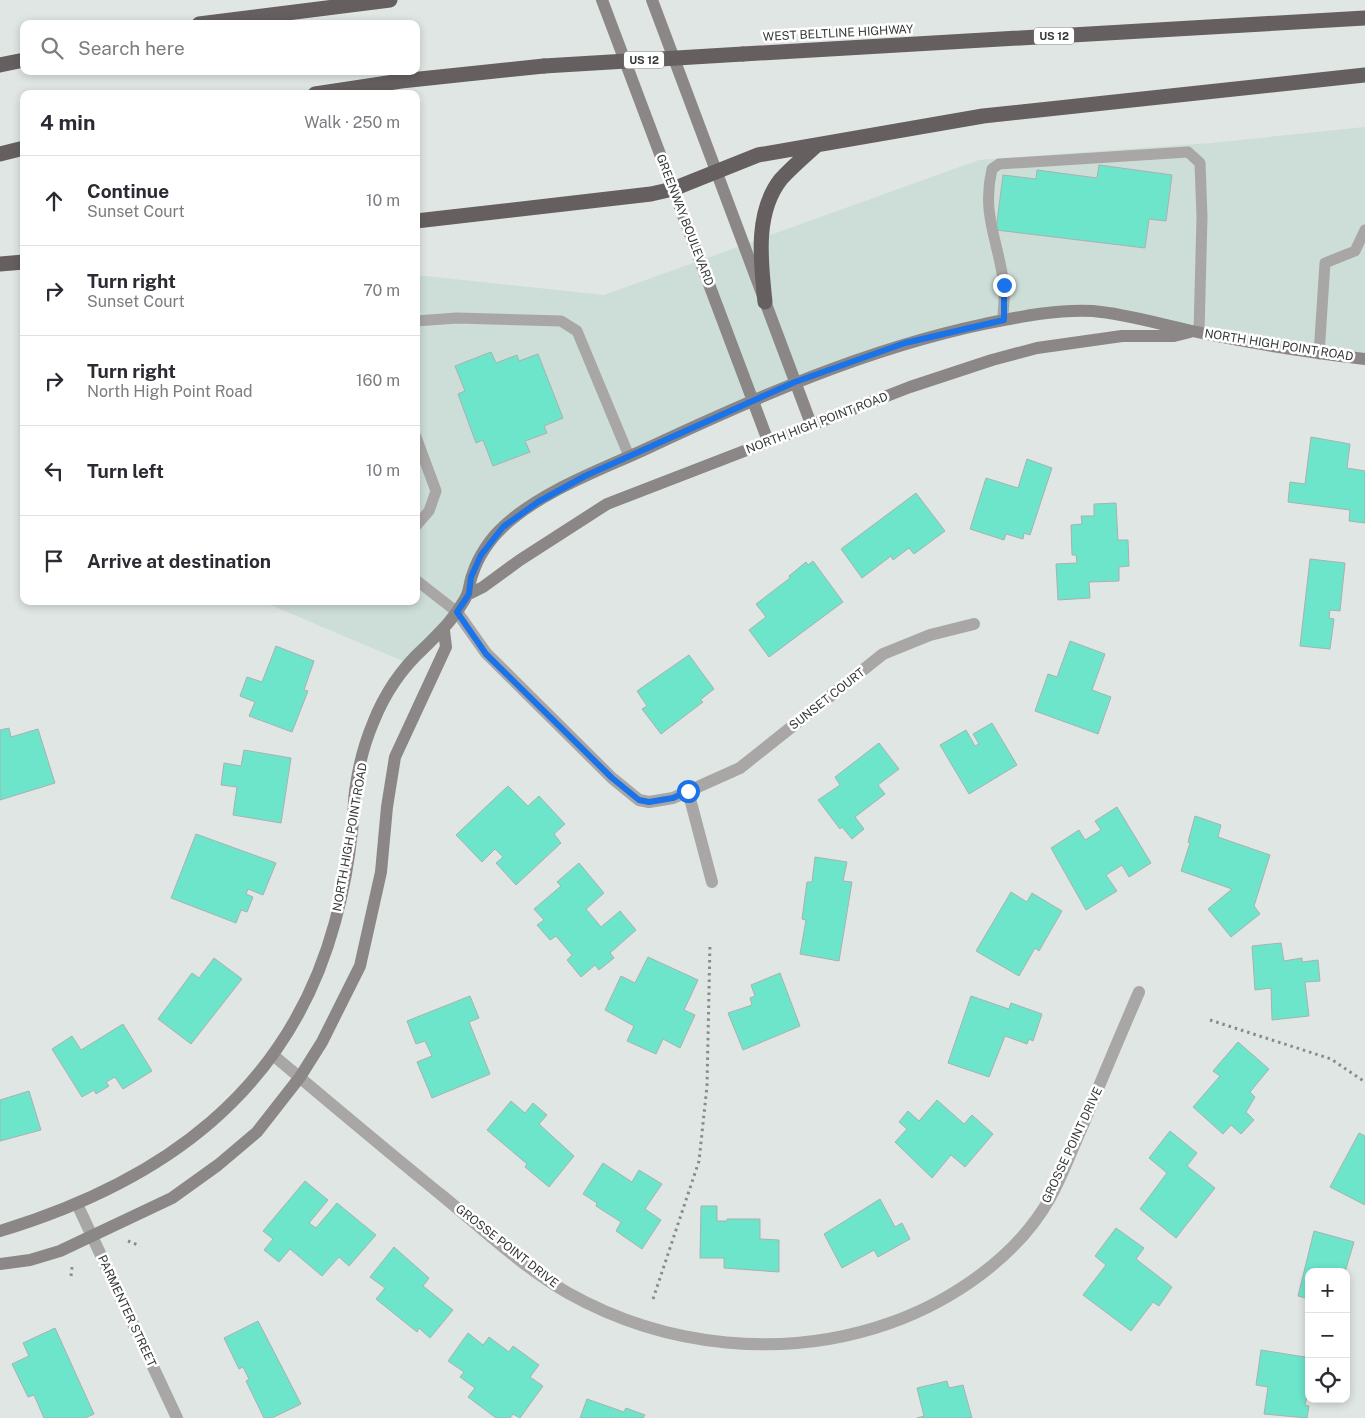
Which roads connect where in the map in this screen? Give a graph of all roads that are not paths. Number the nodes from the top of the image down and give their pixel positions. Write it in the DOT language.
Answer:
graph roads {
  1 [pos="390,0"];
  2 [pos="602,0"];
  3 [pos="652,0"];
  4 [pos="1365,18"];
  5 [pos="231,20"];
  6 [pos="20,61"];
  7 [pos="0,65"];
  8 [pos="1365,75"];
  9 [pos="341,90"];
  10 [pos="817,145"];
  11 [pos="20,149"];
  12 [pos="0,154"];
  13 [pos="716,172"];
  14 [pos="673,189"];
  15 [pos="420,221"];
  16 [pos="1365,230"];
  17 [pos="20,262"];
  18 [pos="0,264"];
  19 [pos="765,302"];
  20 [pos="1004,320"];
  21 [pos="420,321"];
  22 [pos="1195,332"];
  23 [pos="1319,354"];
  24 [pos="1365,359"];
  25 [pos="795,382"];
  26 [pos="752,399"];
  27 [pos="811,424"];
  28 [pos="768,441"];
  29 [pos="420,448"];
  30 [pos="629,456"];
  31 [pos="420,521"];
  32 [pos="420,583"];
  33 [pos="469,594"];
  34 [pos="457,612"];
  35 [pos="974,624"];
  36 [pos="444,631"];
  37 [pos="688,791"];
  38 [pos="712,882"];
  39 [pos="1139,992"];
  40 [pos="273,1055"];
  41 [pos="300,1078"];
  42 [pos="77,1204"];
  43 [pos="0,1231"];
  44 [pos="91,1236"];
  45 [pos="0,1264"];
  46 [pos="177,1418"];
  1 -- 5 [label="highway"];
  2 -- 14 [label="street, GREENWAY BOULEVARD"];
  3 -- 13 [label="street"];
  4 -- 9 [label="highway, WEST BELTLINE HIGHWAY / US 12, bridge"];
  6 -- 7 [label="highway"];
  8 -- 10 [label="highway"];
  10 -- 13 [label="highway"];
  10 -- 19 [label="highway"];
  11 -- 12 [label="highway"];
  13 -- 14 [label="highway"];
  13 -- 19 [label="street"];
  14 -- 15 [label="highway"];
  14 -- 26 [label="street, GREENWAY BOULEVARD"];
  16 -- 23 [label="lane"];
  17 -- 18 [label="highway"];
  19 -- 25 [label="street"];
  20 -- 22 [label="street, NORTH HIGH POINT ROAD"];
  20 -- 22 [label="lane"];
  20 -- 25 [label="street, NORTH HIGH POINT ROAD"];
  21 -- 30 [label="lane"];
  22 -- 23 [label="street, NORTH HIGH POINT ROAD"];
  22 -- 27 [label="street, NORTH HIGH POINT ROAD"];
  23 -- 24 [label="street, NORTH HIGH POINT ROAD"];
  25 -- 26 [label="street, NORTH HIGH POINT ROAD"];
  25 -- 27 [label="street"];
  26 -- 28 [label="street, GREENWAY BOULEVARD"];
  26 -- 30 [label="street, NORTH HIGH POINT ROAD"];
  27 -- 28 [label="street, NORTH HIGH POINT ROAD"];
  28 -- 33 [label="street, NORTH HIGH POINT ROAD"];
  29 -- 31 [label="lane"];
  30 -- 33 [label="street, NORTH HIGH POINT ROAD"];
  32 -- 34 [label="lane"];
  33 -- 34 [label="street, NORTH HIGH POINT ROAD"];
  34 -- 36 [label="street, NORTH HIGH POINT ROAD"];
  34 -- 37 [label="street, SUNSET COURT"];
  35 -- 37 [label="street, SUNSET COURT"];
  36 -- 40 [label="street, NORTH HIGH POINT ROAD"];
  36 -- 41 [label="street"];
  37 -- 38 [label="street"];
  39 -- 41 [label="street, GROSSE POINT DRIVE"];
  40 -- 41 [label="street, GROSSE POINT DRIVE"];
  40 -- 42 [label="street, NORTH HIGH POINT ROAD"];
  41 -- 44 [label="street"];
  42 -- 43 [label="street, NORTH HIGH POINT ROAD"];
  42 -- 44 [label="street, PARMENTER STREET"];
  44 -- 45 [label="street"];
  44 -- 46 [label="street, PARMENTER STREET"];
}
